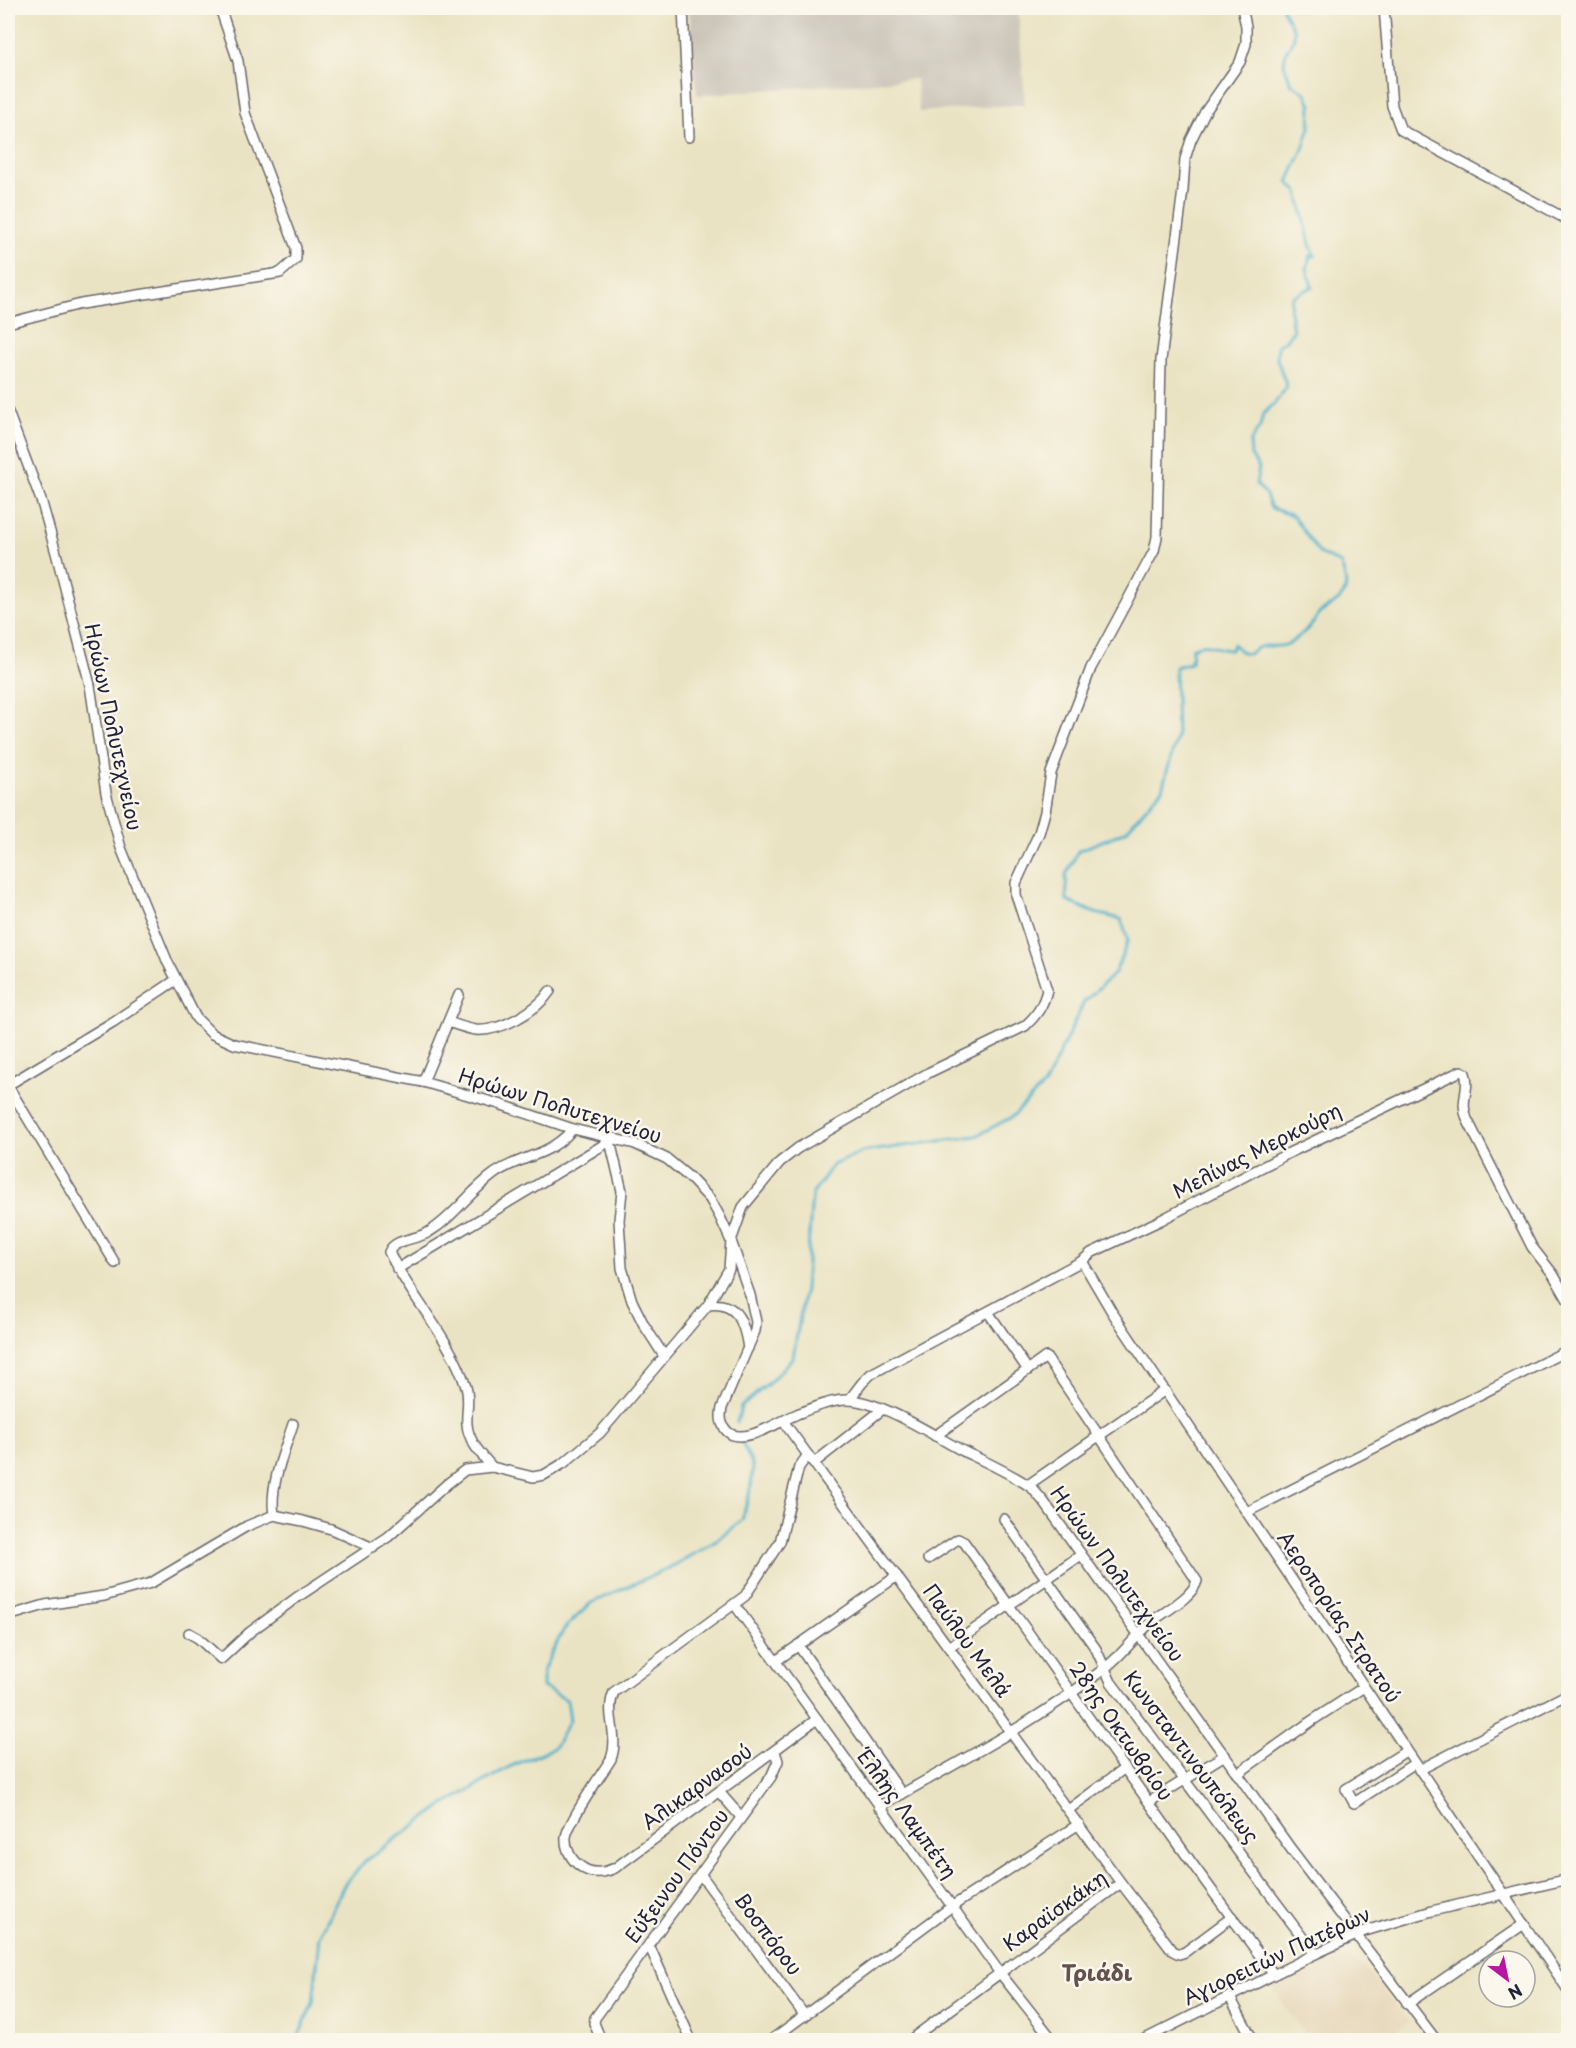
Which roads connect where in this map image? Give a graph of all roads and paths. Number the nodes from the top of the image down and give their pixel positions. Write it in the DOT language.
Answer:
graph roads {
  1 [pos="220,8"];
  2 [pos="683,8"];
  3 [pos="1242,8"];
  4 [pos="1384,8"];
  5 [pos="689,137"];
  6 [pos="1569,220"];
  7 [pos="8,323"];
  8 [pos="8,412"];
  9 [pos="176,980"];
  10 [pos="550,991"];
  11 [pos="459,994"];
  12 [pos="448,1022"];
  13 [pos="423,1082"];
  14 [pos="8,1085"];
  15 [pos="573,1130"];
  16 [pos="609,1138"];
  17 [pos="731,1241"];
  18 [pos="1082,1261"];
  19 [pos="115,1263"];
  20 [pos="397,1269"];
  21 [pos="1569,1300"];
  22 [pos="708,1305"];
  23 [pos="988,1312"];
  24 [pos="748,1348"];
  25 [pos="1569,1350"];
  26 [pos="664,1356"];
  27 [pos="1028,1370"];
  28 [pos="1165,1390"];
  29 [pos="849,1400"];
  30 [pos="884,1409"];
  31 [pos="783,1420"];
  32 [pos="293,1424"];
  33 [pos="935,1436"];
  34 [pos="1100,1436"];
  35 [pos="811,1459"];
  36 [pos="492,1467"];
  37 [pos="1028,1485"];
  38 [pos="1247,1512"];
  39 [pos="274,1515"];
  40 [pos="1004,1518"];
  41 [pos="373,1548"];
  42 [pos="1081,1555"];
  43 [pos="928,1558"];
  44 [pos="897,1576"];
  45 [pos="1046,1579"];
  46 [pos="735,1605"];
  47 [pos="1008,1606"];
  48 [pos="8,1616"];
  49 [pos="189,1633"];
  50 [pos="1139,1635"];
  51 [pos="798,1645"];
  52 [pos="949,1647"];
  53 [pos="776,1661"];
  54 [pos="1105,1668"];
  55 [pos="1364,1687"];
  56 [pos="1072,1693"];
  57 [pos="1569,1694"];
  58 [pos="817,1719"];
  59 [pos="1011,1732"];
  60 [pos="1406,1751"];
  61 [pos="775,1752"];
  62 [pos="1225,1755"];
  63 [pos="1417,1767"];
  64 [pos="1125,1768"];
  65 [pos="1237,1774"];
  66 [pos="1185,1780"];
  67 [pos="720,1792"];
  68 [pos="902,1794"];
  69 [pos="1149,1802"];
  70 [pos="879,1807"];
  71 [pos="1068,1809"];
  72 [pos="741,1817"];
  73 [pos="1079,1824"];
  74 [pos="701,1875"];
  75 [pos="1569,1879"];
  76 [pos="1121,1883"];
  77 [pos="1503,1894"];
  78 [pos="951,1907"];
  79 [pos="1232,1917"];
  80 [pos="1524,1924"];
  81 [pos="1356,1935"];
  82 [pos="649,1945"];
  83 [pos="1315,1954"];
  84 [pos="1000,1973"];
  85 [pos="1274,1975"];
  86 [pos="1564,1976"];
  87 [pos="1569,1990"];
  88 [pos="1230,1997"];
  89 [pos="1407,2004"];
  90 [pos="805,2016"];
  91 [pos="914,2037"];
  92 [pos="601,2040"];
  93 [pos="691,2040"];
  94 [pos="771,2040"];
  95 [pos="1053,2040"];
  96 [pos="1143,2040"];
  97 [pos="1253,2040"];
  98 [pos="1436,2040"];
  1 -- 7 [label="street"];
  2 -- 5 [label="street"];
  3 -- 17 [label="street"];
  4 -- 6 [label="street"];
  8 -- 9 [label="street, Ηρώων Πολυτεχνείου"];
  9 -- 13 [label="street, Ηρώων Πολυτεχνείου"];
  9 -- 14 [label="street"];
  10 -- 12 [label="street"];
  11 -- 12 [label="street"];
  12 -- 13 [label="street"];
  13 -- 15 [label="street, Ηρώων Πολυτεχνείου"];
  14 -- 19 [label="street"];
  15 -- 16 [label="street, Ηρώων Πολυτεχνείου"];
  15 -- 20 [label="street"];
  16 -- 17 [label="street, Ηρώων Πολυτεχνείου"];
  16 -- 20 [label="street"];
  16 -- 26 [label="street"];
  17 -- 22 [label="street"];
  17 -- 24 [label="street, Ηρώων Πολυτεχνείου"];
  18 -- 21 [label="street, Μελίνας Μερκούρη"];
  18 -- 23 [label="street, Μελίνας Μερκούρη"];
  18 -- 28 [label="street, Αεροπορίας Στρατού"];
  20 -- 36 [label="street"];
  22 -- 24 [label="street"];
  22 -- 26 [label="street"];
  23 -- 27 [label="street"];
  23 -- 29 [label="street, Μελίνας Μερκούρη"];
  24 -- 31 [label="street, Ηρώων Πολυτεχνείου"];
  25 -- 38 [label="street"];
  26 -- 36 [label="street"];
  27 -- 33 [label="street"];
  27 -- 34 [label="street"];
  28 -- 34 [label="street"];
  28 -- 38 [label="street, Αεροπορίας Στρατού"];
  29 -- 30 [label="street, Ηρώων Πολυτεχνείου"];
  29 -- 31 [label="street, Ηρώων Πολυτεχνείου"];
  30 -- 33 [label="street, Ηρώων Πολυτεχνείου"];
  30 -- 35 [label="street"];
  31 -- 35 [label="street, Παύλου Μελά"];
  32 -- 39 [label="street"];
  33 -- 37 [label="street, Ηρώων Πολυτεχνείου"];
  34 -- 37 [label="street"];
  34 -- 50 [label="street"];
  35 -- 44 [label="street, Παύλου Μελά"];
  35 -- 46 [label="street"];
  36 -- 41 [label="street"];
  37 -- 42 [label="street, Ηρώων Πολυτεχνείου"];
  38 -- 55 [label="street, Αεροπορίας Στρατού"];
  39 -- 41 [label="street"];
  39 -- 48 [label="street"];
  40 -- 45 [label="street, Κωνσταντινουπόλεως"];
  41 -- 49 [label="street"];
  42 -- 45 [label="street"];
  42 -- 50 [label="street, Ηρώων Πολυτεχνείου"];
  43 -- 47 [label="street, 28ης Οκτωβρίου"];
  44 -- 51 [label="street"];
  44 -- 52 [label="street, Παύλου Μελά"];
  45 -- 47 [label="street"];
  45 -- 54 [label="street, Κωνσταντινουπόλεως"];
  46 -- 53 [label="street, Έλλης Λαμπέτη"];
  46 -- 67 [label="street, Αλικαρνασού"];
  47 -- 52 [label="street"];
  47 -- 56 [label="street, 28ης Οκτωβρίου"];
  50 -- 54 [label="street"];
  50 -- 62 [label="street, Ηρώων Πολυτεχνείου"];
  51 -- 53 [label="street"];
  51 -- 68 [label="street"];
  52 -- 59 [label="street, Παύλου Μελά"];
  53 -- 58 [label="street, Έλλης Λαμπέτη"];
  54 -- 56 [label="street"];
  54 -- 66 [label="street, Κωνσταντινουπόλεως"];
  55 -- 60 [label="street, Αεροπορίας Στρατού"];
  55 -- 65 [label="street"];
  56 -- 59 [label="street"];
  56 -- 64 [label="street, 28ης Οκτωβρίου"];
  57 -- 63 [label="street"];
  58 -- 61 [label="street, Αλικαρνασού"];
  58 -- 70 [label="street, Έλλης Λαμπέτη"];
  59 -- 68 [label="street"];
  59 -- 71 [label="street, Παύλου Μελά"];
  60 -- 63 [label="street, Αεροπορίας Στρατού"];
  60 -- 63 [label="street"];
  61 -- 67 [label="street, Αλικαρνασού"];
  61 -- 72 [label="street, Εύξεινου Πόντου"];
  62 -- 65 [label="street, Ηρώων Πολυτεχνείου"];
  62 -- 66 [label="street"];
  63 -- 77 [label="street, Αεροπορίας Στρατού"];
  64 -- 69 [label="street, 28ης Οκτωβρίου"];
  64 -- 71 [label="street"];
  65 -- 81 [label="street, Ηρώων Πολυτεχνείου"];
  66 -- 69 [label="street"];
  66 -- 83 [label="street, Κωνσταντινουπόλεως"];
  67 -- 72 [label="street"];
  68 -- 70 [label="street"];
  69 -- 79 [label="street, 28ης Οκτωβρίου"];
  70 -- 78 [label="street, Έλλης Λαμπέτη"];
  71 -- 73 [label="street, Παύλου Μελά"];
  72 -- 74 [label="street, Εύξεινου Πόντου"];
  73 -- 76 [label="street, Παύλου Μελά"];
  73 -- 78 [label="street"];
  74 -- 82 [label="street, Εύξεινου Πόντου"];
  74 -- 90 [label="street, Βοσπόρου"];
  75 -- 77 [label="street, Αγιορειτών Πατέρων"];
  76 -- 79 [label="street, Καραϊσκάκη"];
  76 -- 84 [label="street, Καραϊσκάκη"];
  77 -- 80 [label="street, Αεροπορίας Στρατού"];
  77 -- 81 [label="street, Αγιορειτών Πατέρων"];
  78 -- 84 [label="street, Έλλης Λαμπέτη"];
  78 -- 90 [label="street"];
  79 -- 85 [label="street, 28ης Οκτωβρίου"];
  80 -- 86 [label="street, Αεροπορίας Στρατού"];
  80 -- 89 [label="street"];
  81 -- 83 [label="street, Αγιορειτών Πατέρων"];
  81 -- 89 [label="street, Ηρώων Πολυτεχνείου"];
  82 -- 92 [label="street, Εύξεινου Πόντου"];
  82 -- 93 [label="street"];
  83 -- 85 [label="street, Αγιορειτών Πατέρων"];
  84 -- 91 [label="street, Καραϊσκάκη"];
  84 -- 95 [label="street, Έλλης Λαμπέτη"];
  85 -- 88 [label="street, Αγιορειτών Πατέρων"];
  86 -- 87 [label="street, Αεροπορίας Στρατού"];
  88 -- 96 [label="street, Αγιορειτών Πατέρων"];
  88 -- 97 [label="street"];
  89 -- 98 [label="street, Ηρώων Πολυτεχνείου"];
  90 -- 94 [label="street"];
}
